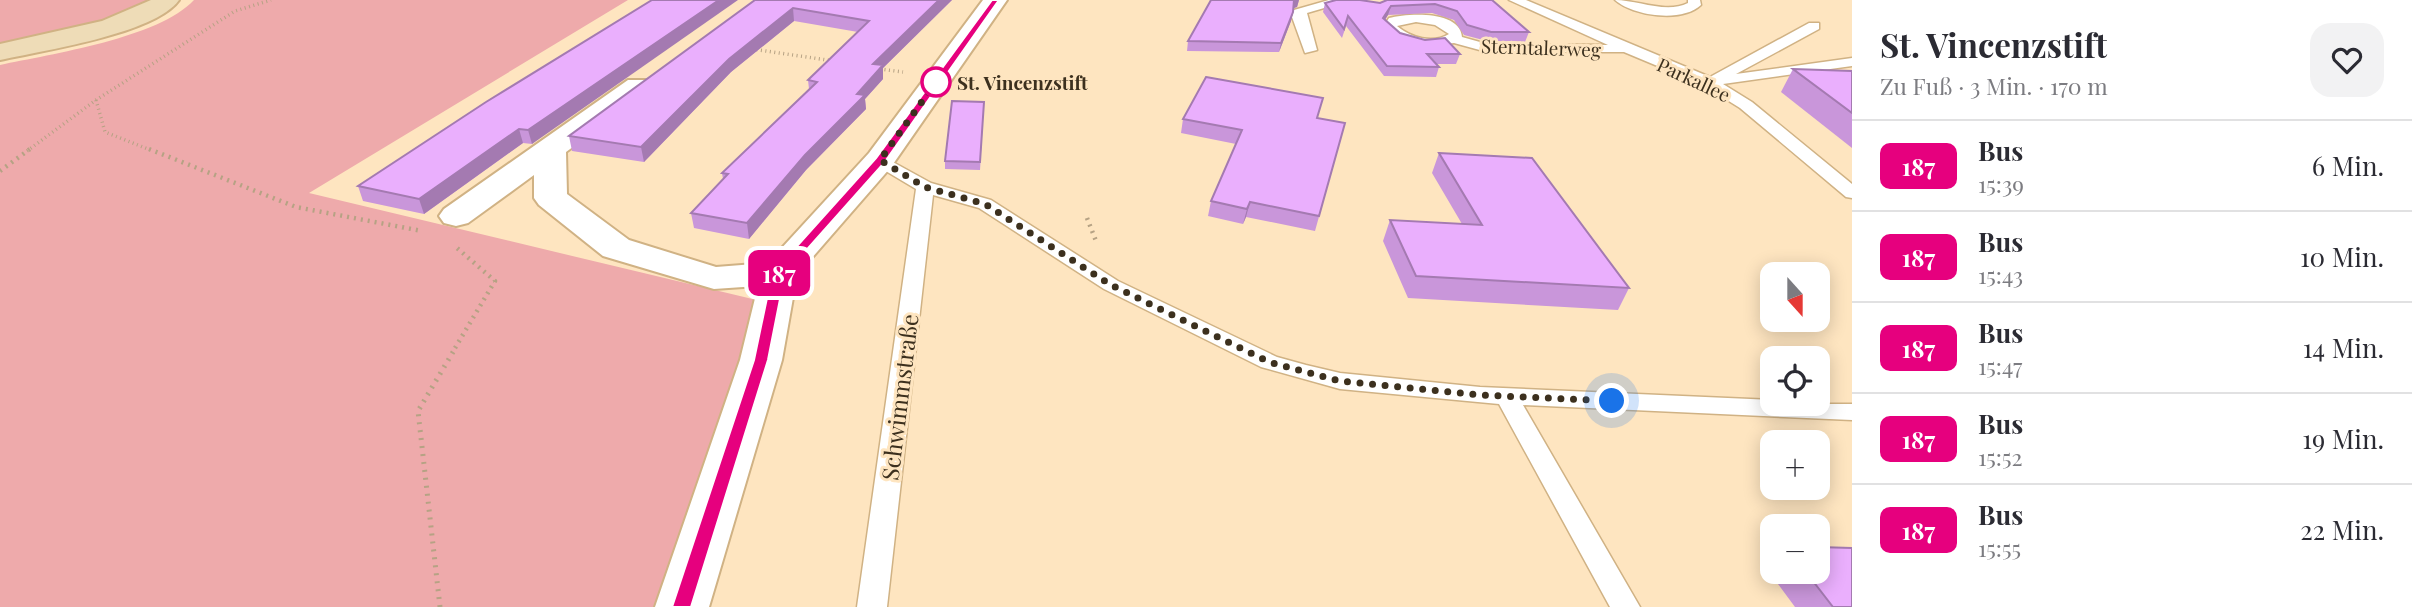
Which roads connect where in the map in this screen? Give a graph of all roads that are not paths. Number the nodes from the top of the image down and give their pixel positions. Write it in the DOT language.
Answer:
graph roads {
  1 [pos="167,0"];
  2 [pos="995,0"];
  3 [pos="1341,0"];
  4 [pos="1515,0"];
  5 [pos="1621,0"];
  6 [pos="1693,0"];
  7 [pos="1358,5"];
  8 [pos="1814,26"];
  9 [pos="1454,39"];
  10 [pos="1310,50"];
  11 [pos="1628,50"];
  12 [pos="0,52"];
  13 [pos="1852,62"];
  14 [pos="658,72"];
  15 [pos="1708,82"];
  16 [pos="550,149"];
  17 [pos="880,160"];
  18 [pos="925,187"];
  19 [pos="1852,194"];
  20 [pos="445,230"];
  21 [pos="779,274"];
  22 [pos="1506,396"];
  23 [pos="1852,412"];
  24 [pos="682,607"];
  25 [pos="872,607"];
  26 [pos="1625,607"];
  1 -- 12 [label="main road"];
  2 -- 17 [label="street"];
  3 -- 7 [label="lane"];
  3 -- 10 [label="lane"];
  4 -- 11 [label="lane, Parkallee"];
  5 -- 6 [label="lane"];
  8 -- 15 [label="lane"];
  9 -- 9 [label="lane"];
  9 -- 11 [label="lane, Sterntalerweg"];
  11 -- 15 [label="lane, Parkallee"];
  13 -- 15 [label="lane"];
  14 -- 16 [label="street"];
  15 -- 19 [label="lane, Parkallee"];
  16 -- 20 [label="street"];
  16 -- 21 [label="street"];
  17 -- 18 [label="lane"];
  17 -- 21 [label="street"];
  18 -- 22 [label="lane"];
  18 -- 25 [label="lane, Schwimmstraße"];
  21 -- 24 [label="street"];
  22 -- 23 [label="lane"];
  22 -- 26 [label="lane"];
}
